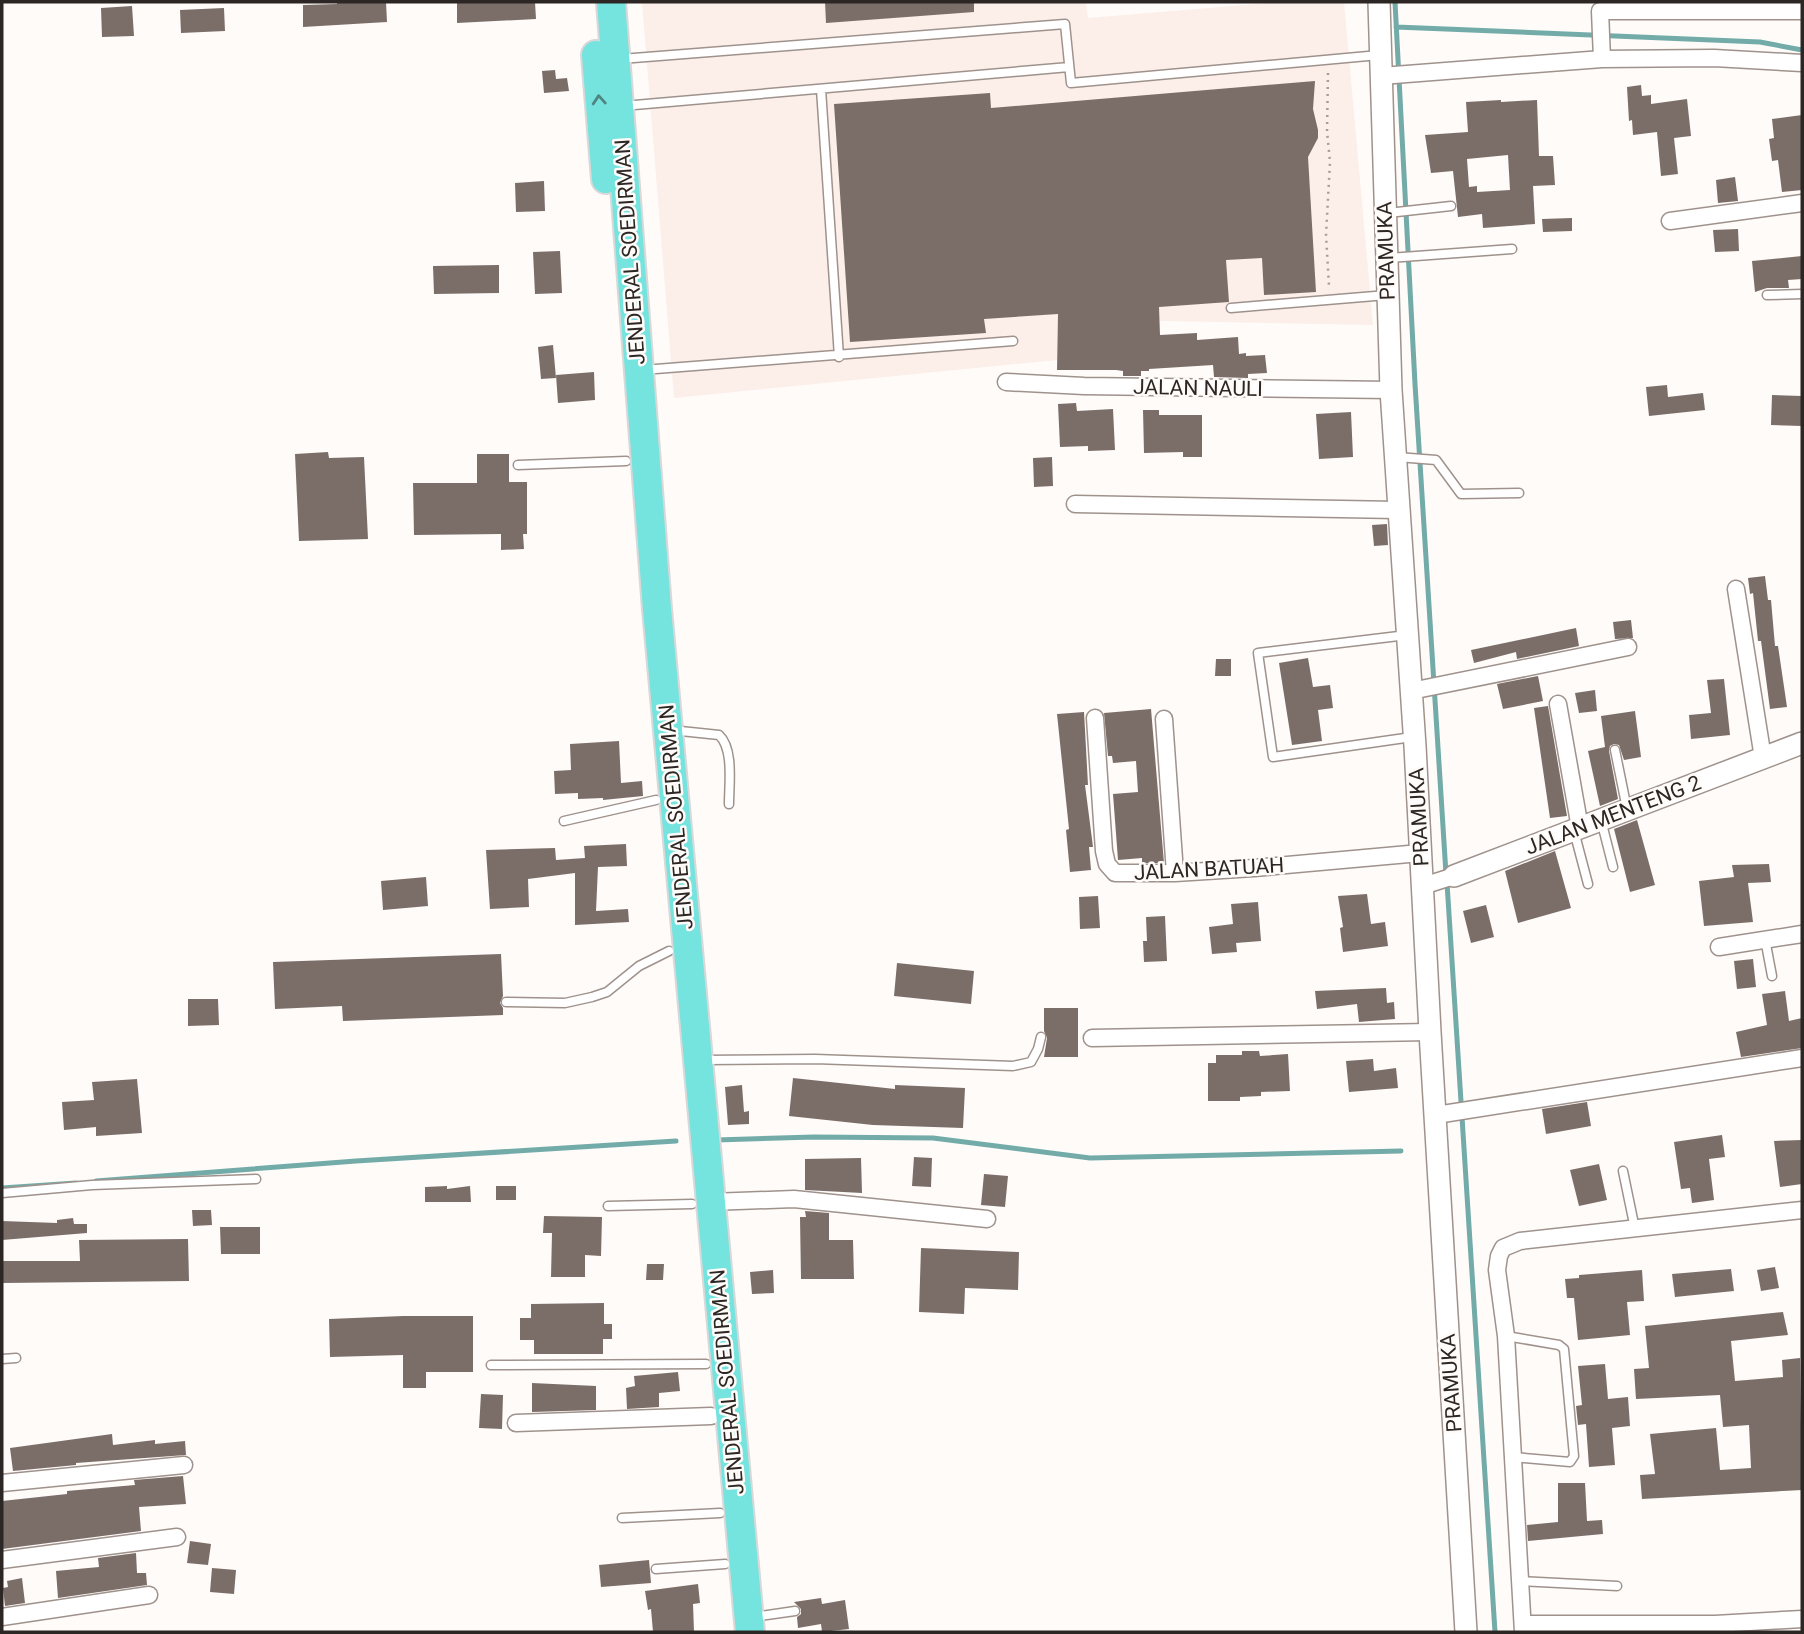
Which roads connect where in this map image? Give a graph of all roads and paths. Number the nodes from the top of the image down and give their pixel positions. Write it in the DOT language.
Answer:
graph roads {
  1 [pos="592,2"];
  2 [pos="611,2"];
  3 [pos="1379,2"];
  4 [pos="1802,11"];
  5 [pos="1602,59"];
  6 [pos="606,60"];
  7 [pos="1326,60"];
  8 [pos="1802,64"];
  9 [pos="1069,67"];
  10 [pos="1391,70"];
  11 [pos="821,89"];
  12 [pos="620,106"];
  13 [pos="1802,203"];
  14 [pos="1451,206"];
  15 [pos="1385,213"];
  16 [pos="1670,221"];
  17 [pos="1512,249"];
  18 [pos="1387,258"];
  19 [pos="1802,294"];
  20 [pos="1387,295"];
  21 [pos="1768,295"];
  22 [pos="1330,300"];
  23 [pos="1231,308"];
  24 [pos="1013,341"];
  25 [pos="839,357"];
  26 [pos="638,370"];
  27 [pos="1006,382"];
  28 [pos="1391,390"];
  29 [pos="1394,457"];
  30 [pos="626,461"];
  31 [pos="518,465"];
  32 [pos="1518,493"];
  33 [pos="1075,504"];
  34 [pos="1397,510"];
  35 [pos="1736,589"];
  36 [pos="1408,635"];
  37 [pos="1629,647"];
  38 [pos="1419,690"];
  39 [pos="1558,704"];
  40 [pos="1095,718"];
  41 [pos="1164,719"];
  42 [pos="668,729"];
  43 [pos="1415,737"];
  44 [pos="1802,743"];
  45 [pos="1615,750"];
  46 [pos="1763,758"];
  47 [pos="656,800"];
  48 [pos="729,804"];
  49 [pos="1627,809"];
  50 [pos="1601,820"];
  51 [pos="564,821"];
  52 [pos="1577,830"];
  53 [pos="1420,853"];
  54 [pos="1613,867"];
  55 [pos="1175,873"];
  56 [pos="1438,881"];
  57 [pos="672,883"];
  58 [pos="1588,884"];
  59 [pos="1802,934"];
  60 [pos="1765,939"];
  61 [pos="1719,947"];
  62 [pos="669,951"];
  63 [pos="1772,976"];
  64 [pos="506,1002"];
  65 [pos="1430,1032"];
  66 [pos="1041,1037"];
  67 [pos="1092,1038"];
  68 [pos="1802,1058"];
  69 [pos="698,1060"];
  70 [pos="1446,1113"];
  71 [pos="1623,1171"];
  72 [pos="256,1179"];
  73 [pos="2,1194"];
  74 [pos="702,1203"];
  75 [pos="608,1206"];
  76 [pos="1802,1210"];
  77 [pos="987,1219"];
  78 [pos="1635,1228"];
  79 [pos="1506,1336"];
  80 [pos="16,1358"];
  81 [pos="2,1359"];
  82 [pos="706,1364"];
  83 [pos="491,1365"];
  84 [pos="711,1416"];
  85 [pos="516,1423"];
  86 [pos="1513,1457"];
  87 [pos="184,1465"];
  88 [pos="2,1483"];
  89 [pos="720,1513"];
  90 [pos="622,1518"];
  91 [pos="177,1537"];
  92 [pos="2,1560"];
  93 [pos="725,1564"];
  94 [pos="656,1569"];
  95 [pos="1520,1581"];
  96 [pos="1617,1586"];
  97 [pos="149,1595"];
  98 [pos="795,1611"];
  99 [pos="2,1617"];
  100 [pos="1802,1619"];
  101 [pos="743,1627"];
  102 [pos="1523,1628"];
  103 [pos="1716,1628"];
  104 [pos="1466,1632"];
  1 -- 6 [label="highway, JENDERAL SOEDIRMAN"];
  2 -- 6 [label="highway, JENDERAL SOEDIRMAN"];
  3 -- 10 [label="street, PRAMUKA"];
  4 -- 5 [label="street"];
  5 -- 8 [label="street"];
  5 -- 10 [label="street"];
  6 -- 9 [label="lane"];
  6 -- 12 [label="highway, JENDERAL SOEDIRMAN"];
  30 -- 6 [label="highway, JENDERAL SOEDIRMAN, one-way"];
  7 -- 9 [label="lane"];
  7 -- 10 [label="lane"];
  7 -- 22 [label="path"];
  9 -- 11 [label="lane"];
  10 -- 15 [label="street, PRAMUKA"];
  11 -- 12 [label="lane"];
  11 -- 25 [label="lane"];
  12 -- 26 [label="highway, JENDERAL SOEDIRMAN"];
  13 -- 16 [label="street"];
  14 -- 15 [label="lane"];
  15 -- 18 [label="street, PRAMUKA"];
  17 -- 18 [label="lane"];
  18 -- 20 [label="street, PRAMUKA"];
  19 -- 21 [label="lane"];
  20 -- 22 [label="lane"];
  20 -- 28 [label="street, PRAMUKA"];
  22 -- 23 [label="lane"];
  24 -- 25 [label="lane"];
  25 -- 26 [label="lane"];
  26 -- 42 [label="highway, JENDERAL SOEDIRMAN"];
  27 -- 28 [label="street, JALAN NAULI"];
  28 -- 29 [label="street, PRAMUKA"];
  29 -- 32 [label="lane"];
  29 -- 34 [label="street, PRAMUKA"];
  30 -- 31 [label="lane"];
  30 -- 47 [label="highway, JENDERAL SOEDIRMAN"];
  33 -- 34 [label="street"];
  34 -- 36 [label="street, PRAMUKA"];
  35 -- 46 [label="street"];
  36 -- 38 [label="street, PRAMUKA"];
  36 -- 43 [label="lane"];
  37 -- 38 [label="street"];
  38 -- 43 [label="street, PRAMUKA"];
  39 -- 52 [label="street"];
  40 -- 55 [label="street, JALAN BATUAH"];
  41 -- 55 [label="street"];
  42 -- 48 [label="lane"];
  42 -- 57 [label="highway, JENDERAL SOEDIRMAN"];
  43 -- 53 [label="street, PRAMUKA"];
  44 -- 46 [label="street, JALAN MENTENG 2"];
  45 -- 49 [label="lane"];
  46 -- 49 [label="street, JALAN MENTENG 2"];
  47 -- 51 [label="lane"];
  47 -- 57 [label="highway, JENDERAL SOEDIRMAN"];
  49 -- 50 [label="street, JALAN MENTENG 2"];
  50 -- 52 [label="street, JALAN MENTENG 2"];
  50 -- 54 [label="lane"];
  52 -- 56 [label="street, JALAN MENTENG 2"];
  52 -- 58 [label="lane"];
  53 -- 55 [label="street, JALAN BATUAH"];
  53 -- 56 [label="street, PRAMUKA"];
  56 -- 65 [label="street, PRAMUKA"];
  57 -- 62 [label="highway, JENDERAL SOEDIRMAN"];
  57 -- 69 [label="highway, JENDERAL SOEDIRMAN"];
  59 -- 60 [label="street"];
  60 -- 61 [label="street"];
  60 -- 63 [label="lane"];
  62 -- 64 [label="lane"];
  62 -- 74 [label="highway, JENDERAL SOEDIRMAN"];
  65 -- 67 [label="street"];
  65 -- 70 [label="street, PRAMUKA"];
  66 -- 69 [label="lane"];
  68 -- 70 [label="street"];
  69 -- 74 [label="highway, JENDERAL SOEDIRMAN"];
  70 -- 104 [label="street, PRAMUKA"];
  71 -- 78 [label="lane"];
  72 -- 73 [label="lane"];
  74 -- 75 [label="lane"];
  74 -- 77 [label="street"];
  74 -- 82 [label="highway, JENDERAL SOEDIRMAN"];
  74 -- 101 [label="highway, JENDERAL SOEDIRMAN"];
  76 -- 78 [label="street"];
  78 -- 79 [label="street"];
  79 -- 86 [label="street"];
  79 -- 86 [label="lane"];
  80 -- 81 [label="lane"];
  82 -- 83 [label="lane"];
  82 -- 84 [label="highway, JENDERAL SOEDIRMAN"];
  84 -- 85 [label="street"];
  84 -- 89 [label="highway, JENDERAL SOEDIRMAN"];
  86 -- 95 [label="street"];
  87 -- 88 [label="street"];
  89 -- 90 [label="lane"];
  89 -- 93 [label="highway, JENDERAL SOEDIRMAN"];
  91 -- 92 [label="street"];
  93 -- 94 [label="lane"];
  93 -- 101 [label="highway, JENDERAL SOEDIRMAN"];
  95 -- 96 [label="lane"];
  95 -- 102 [label="street"];
  97 -- 99 [label="street"];
  98 -- 101 [label="lane"];
  100 -- 103 [label="street"];
  102 -- 103 [label="street"];
}
